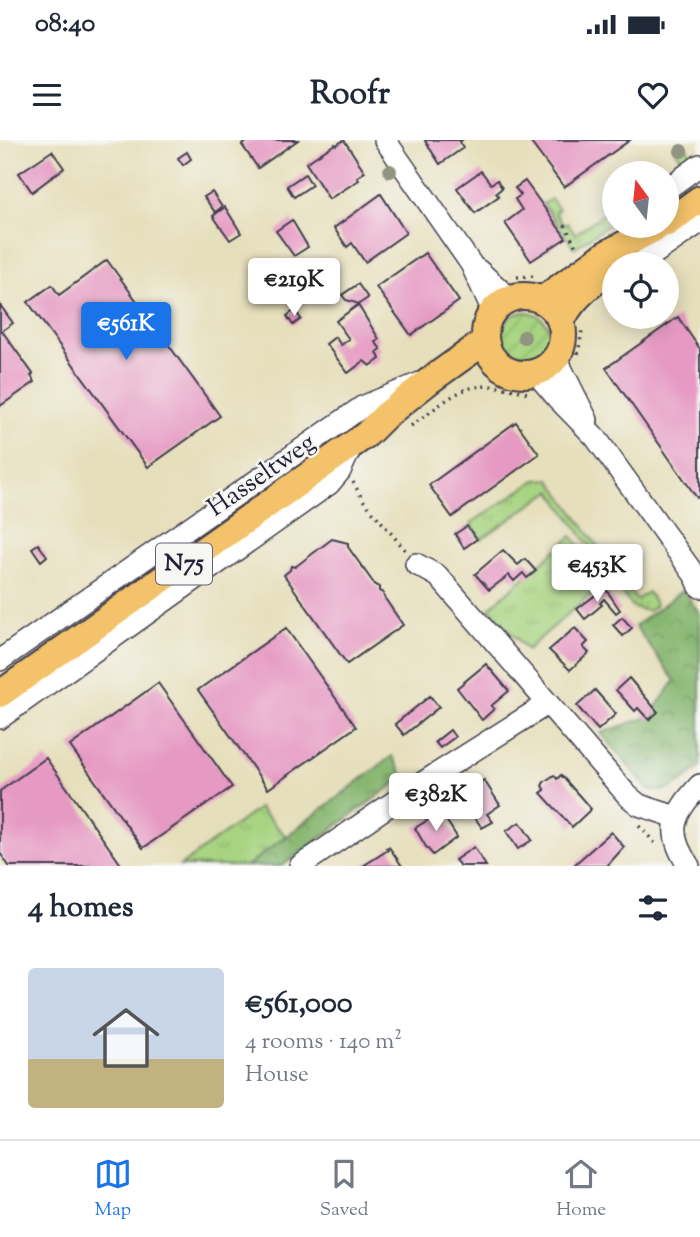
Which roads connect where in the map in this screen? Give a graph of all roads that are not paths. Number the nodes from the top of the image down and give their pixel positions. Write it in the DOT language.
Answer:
graph roads {
  1 [pos="385,140"];
  2 [pos="700,164"];
  3 [pos="679,180"];
  4 [pos="700,199"];
  5 [pos="679,213"];
  6 [pos="700,222"];
  7 [pos="647,238"];
  8 [pos="629,252"];
  9 [pos="656,252"];
  10 [pos="602,271"];
  11 [pos="602,275"];
  12 [pos="505,295"];
  13 [pos="542,300"];
  14 [pos="572,324"];
  15 [pos="485,341"];
  16 [pos="567,358"];
  17 [pos="499,366"];
  18 [pos="429,381"];
  19 [pos="533,384"];
  20 [pos="596,438"];
  21 [pos="360,439"];
  22 [pos="416,564"];
  23 [pos="699,582"];
  24 [pos="0,660"];
  25 [pos="0,694"];
  26 [pos="547,704"];
  27 [pos="0,718"];
  28 [pos="700,785"];
  29 [pos="676,817"];
  30 [pos="300,866"];
  31 [pos="689,866"];
  1 -- 12 [label="street"];
  2 -- 3 [label="street"];
  4 -- 5 [label="main road"];
  6 -- 9 [label="street"];
  7 -- 8 [label="main road"];
  10 -- 13 [label="main road"];
  11 -- 14 [label="main road"];
  12 -- 13 [label="main road"];
  12 -- 15 [label="main road"];
  13 -- 14 [label="main road"];
  14 -- 16 [label="main road"];
  15 -- 17 [label="main road"];
  15 -- 18 [label="main road, Hasseltweg / N75"];
  16 -- 19 [label="main road"];
  16 -- 20 [label="street"];
  17 -- 19 [label="main road, Hasseltweg / N75"];
  17 -- 21 [label="main road, Hasseltweg / N75"];
  18 -- 21 [label="main road, Hasseltweg / N75"];
  18 -- 24 [label="street, Hasseltweg"];
  19 -- 20 [label="street"];
  20 -- 23 [label="street"];
  21 -- 25 [label="main road, Hasseltweg / N75"];
  21 -- 27 [label="street, Hasseltweg"];
  22 -- 26 [label="street"];
  26 -- 29 [label="street"];
  26 -- 30 [label="street"];
  28 -- 29 [label="street"];
  29 -- 31 [label="street"];
}
